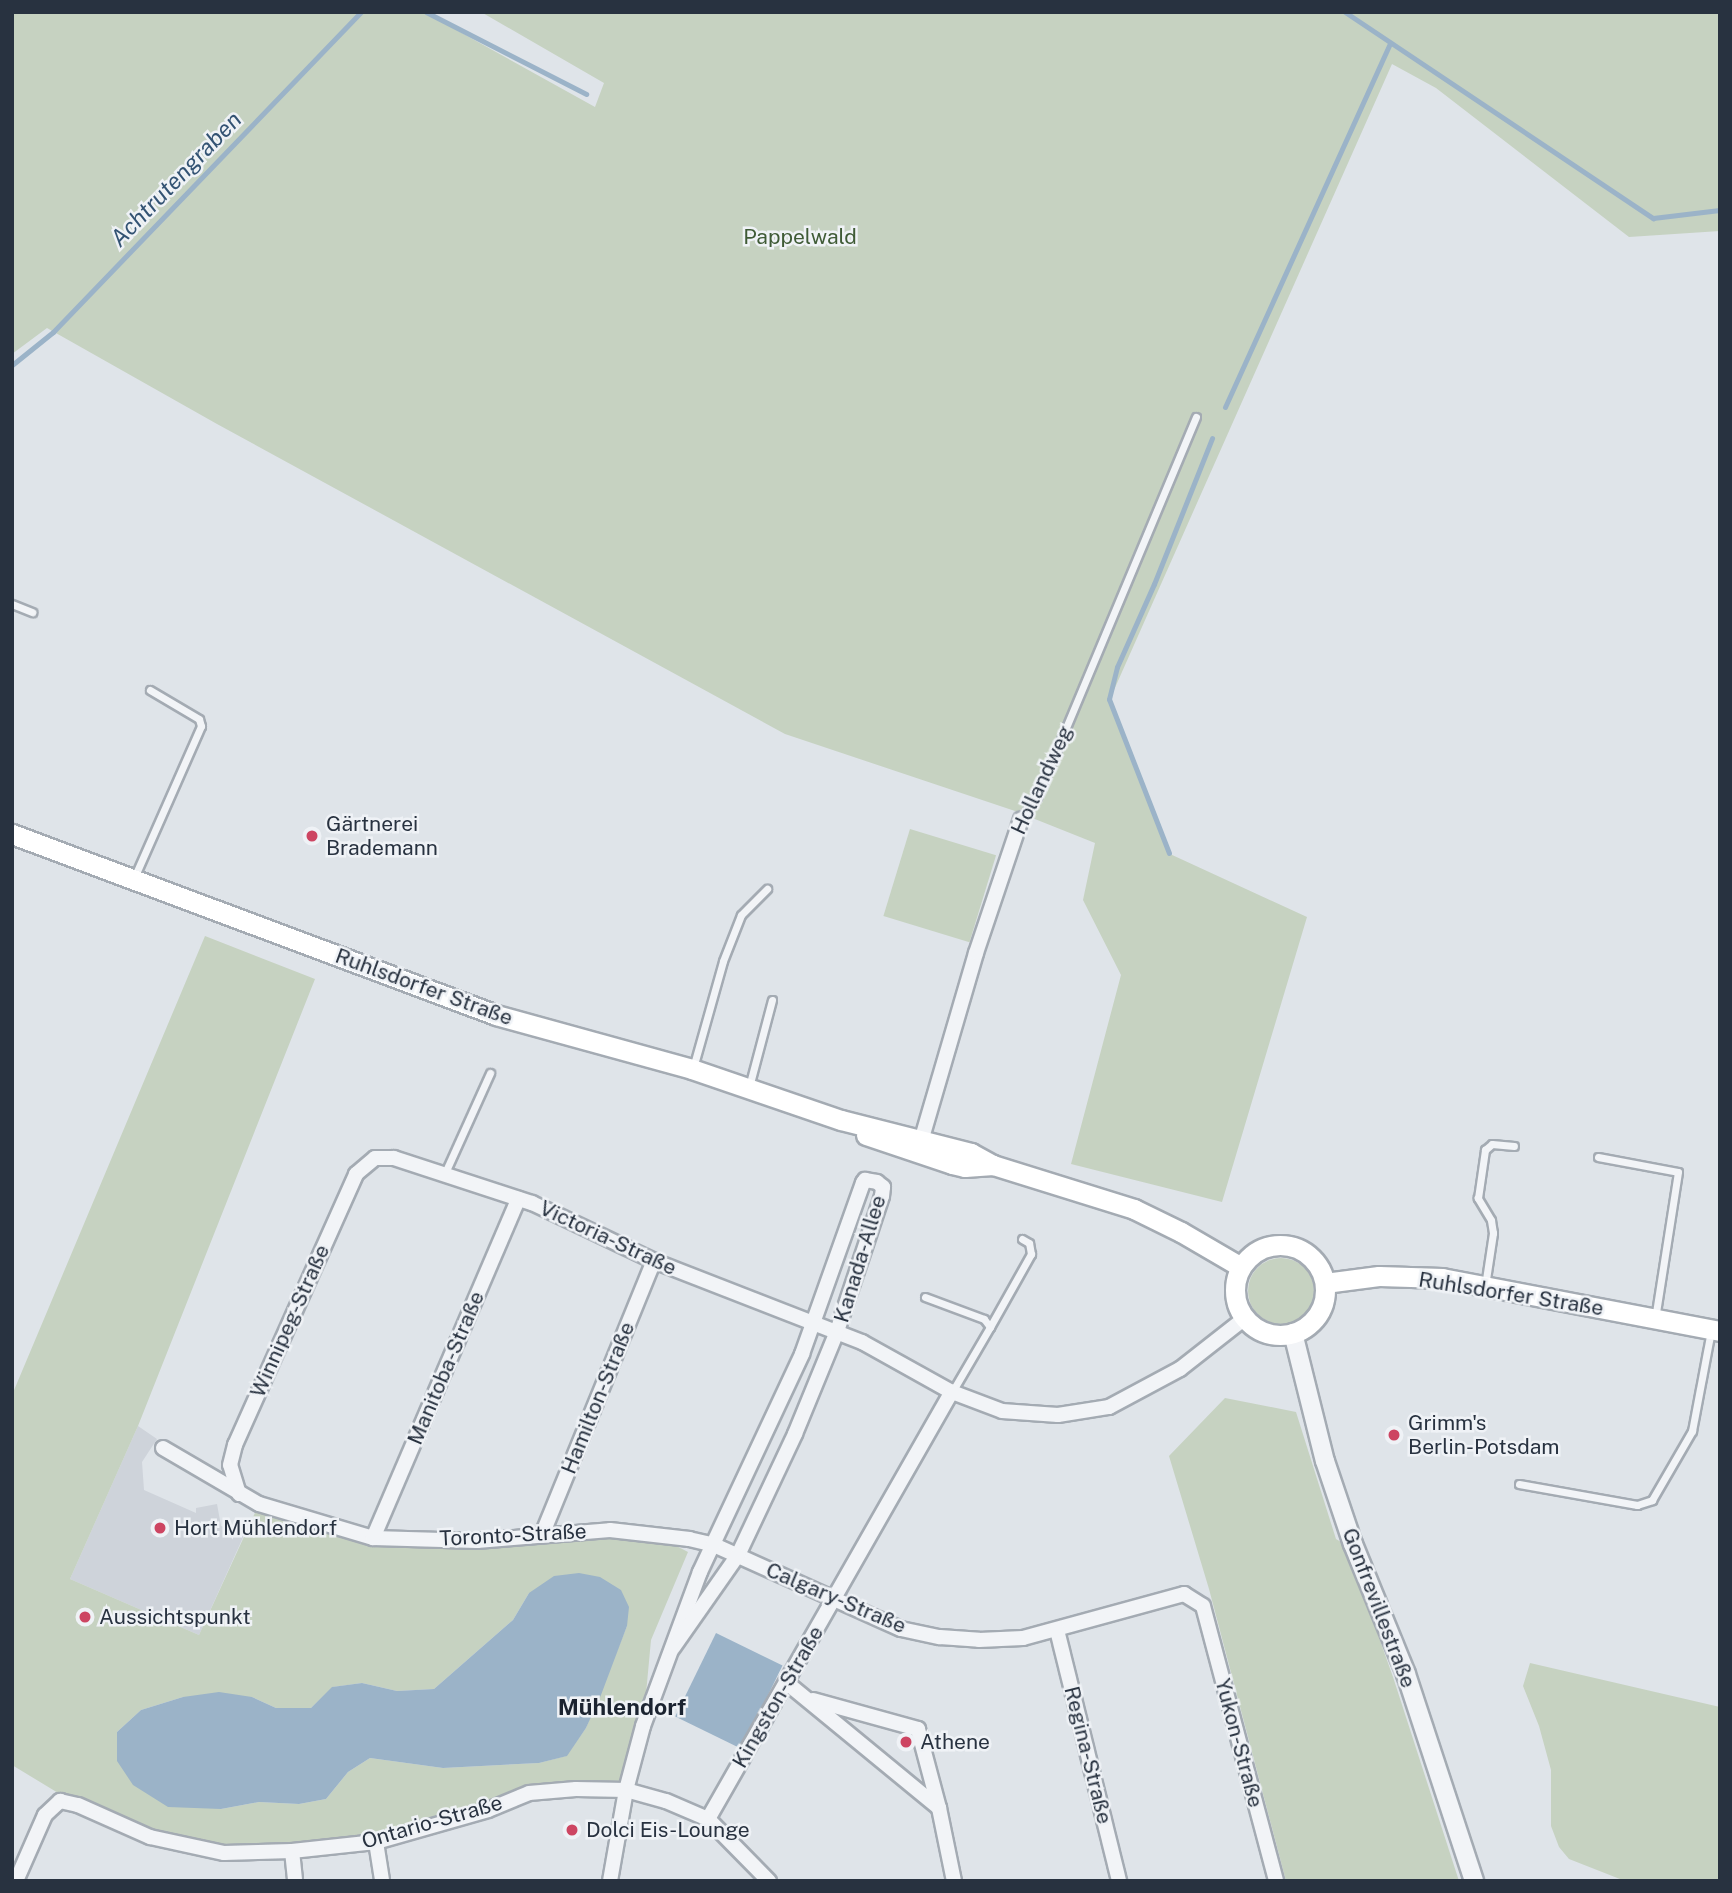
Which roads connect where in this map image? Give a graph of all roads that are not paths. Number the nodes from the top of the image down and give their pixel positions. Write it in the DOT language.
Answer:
graph roads {
  1 [pos="1196,417"];
  2 [pos="12,604"];
  3 [pos="32,612"];
  4 [pos="150,690"];
  5 [pos="1021,819"];
  6 [pos="12,834"];
  7 [pos="134,878"];
  8 [pos="767,889"];
  9 [pos="772,1000"];
  10 [pos="692,1069"];
  11 [pos="490,1073"];
  12 [pos="749,1088"];
  13 [pos="1514,1146"];
  14 [pos="919,1147"];
  15 [pos="1598,1157"];
  16 [pos="375,1158"];
  17 [pos="444,1175"];
  18 [pos="518,1199"];
  19 [pos="1022,1239"];
  20 [pos="654,1261"];
  21 [pos="1241,1267"];
  22 [pos="1325,1283"];
  23 [pos="1485,1287"];
  24 [pos="925,1297"];
  25 [pos="1245,1318"];
  26 [pos="1655,1319"];
  27 [pos="814,1325"];
  28 [pos="990,1327"];
  29 [pos="1716,1331"];
  30 [pos="1293,1333"];
  31 [pos="836,1334"];
  32 [pos="952,1392"];
  33 [pos="163,1448"];
  34 [pos="1519,1484"];
  35 [pos="239,1494"];
  36 [pos="541,1535"];
  37 [pos="373,1538"];
  38 [pos="714,1545"];
  39 [pos="738,1555"];
  40 [pos="833,1599"];
  41 [pos="1203,1606"];
  42 [pos="1057,1630"];
  43 [pos="673,1648"];
  44 [pos="787,1683"];
  45 [pos="808,1699"];
  46 [pos="626,1790"];
  47 [pos="939,1808"];
  48 [pos="708,1819"];
  49 [pos="376,1842"];
  50 [pos="292,1851"];
  51 [pos="766,1880"];
  52 [pos="16,1881"];
  53 [pos="295,1881"];
  54 [pos="382,1881"];
  55 [pos="610,1881"];
  56 [pos="954,1881"];
  57 [pos="1119,1881"];
  58 [pos="1276,1881"];
  59 [pos="1474,1881"];
  1 -- 5 [label="lane, Hollandweg"];
  2 -- 3 [label="lane"];
  4 -- 7 [label="lane"];
  5 -- 14 [label="street, Hollandweg"];
  6 -- 7 [label="main road, Ruhlsdorfer Straße"];
  7 -- 10 [label="main road, Ruhlsdorfer Straße"];
  8 -- 10 [label="lane"];
  9 -- 12 [label="lane"];
  10 -- 12 [label="main road, Ruhlsdorfer Straße"];
  11 -- 17 [label="lane"];
  12 -- 14 [label="main road, Ruhlsdorfer Straße"];
  13 -- 23 [label="lane"];
  14 -- 21 [label="main road, Ruhlsdorfer Straße"];
  15 -- 26 [label="lane"];
  16 -- 17 [label="street, Victoria-Straße"];
  16 -- 35 [label="street, Winnipeg-Straße"];
  17 -- 18 [label="street, Victoria-Straße"];
  18 -- 20 [label="street, Victoria-Straße"];
  18 -- 37 [label="street, Manitoba-Straße"];
  19 -- 28 [label="lane"];
  20 -- 27 [label="street, Victoria-Straße"];
  20 -- 36 [label="street, Hamilton-Straße"];
  21 -- 22 [label="main road"];
  21 -- 25 [label="main road"];
  22 -- 23 [label="main road, Ruhlsdorfer Straße"];
  22 -- 30 [label="main road"];
  23 -- 26 [label="main road, Ruhlsdorfer Straße"];
  24 -- 28 [label="lane"];
  25 -- 30 [label="main road"];
  25 -- 32 [label="street, Victoria-Straße"];
  26 -- 29 [label="main road, Ruhlsdorfer Straße"];
  27 -- 31 [label="street, Victoria-Straße"];
  27 -- 31 [label="street, Kanada-Allee"];
  27 -- 38 [label="street, Kanada-Allee"];
  28 -- 32 [label="lane"];
  29 -- 34 [label="lane"];
  30 -- 59 [label="street, Gonfrevillestraße"];
  31 -- 32 [label="street, Victoria-Straße"];
  31 -- 39 [label="street, Kanada-Allee"];
  32 -- 40 [label="street, Kingston-Straße"];
  33 -- 35 [label="street, Toronto-Straße"];
  35 -- 37 [label="street, Toronto-Straße"];
  36 -- 37 [label="street, Toronto-Straße"];
  36 -- 38 [label="street, Toronto-Straße"];
  38 -- 39 [label="street, Calgary-Straße"];
  38 -- 43 [label="street, Kanada-Allee"];
  39 -- 40 [label="street, Calgary-Straße"];
  39 -- 43 [label="street, Kanada-Allee"];
  40 -- 42 [label="street, Calgary-Straße"];
  40 -- 44 [label="street, Kingston-Straße"];
  41 -- 42 [label="street, Calgary-Straße"];
  41 -- 58 [label="street, Yukon-Straße"];
  42 -- 57 [label="street, Regina-Straße"];
  43 -- 46 [label="street, Kanada-Allee"];
  44 -- 45 [label="street"];
  44 -- 48 [label="street, Kingston-Straße"];
  45 -- 47 [label="street"];
  45 -- 47 [label="street"];
  46 -- 48 [label="street, Ontario-Straße"];
  46 -- 49 [label="street, Ontario-Straße"];
  46 -- 55 [label="street, Kanada-Allee"];
  47 -- 56 [label="street"];
  48 -- 51 [label="street"];
  49 -- 50 [label="street, Ontario-Straße"];
  49 -- 54 [label="street"];
  50 -- 52 [label="street, Ontario-Straße"];
  50 -- 53 [label="street"];
}
